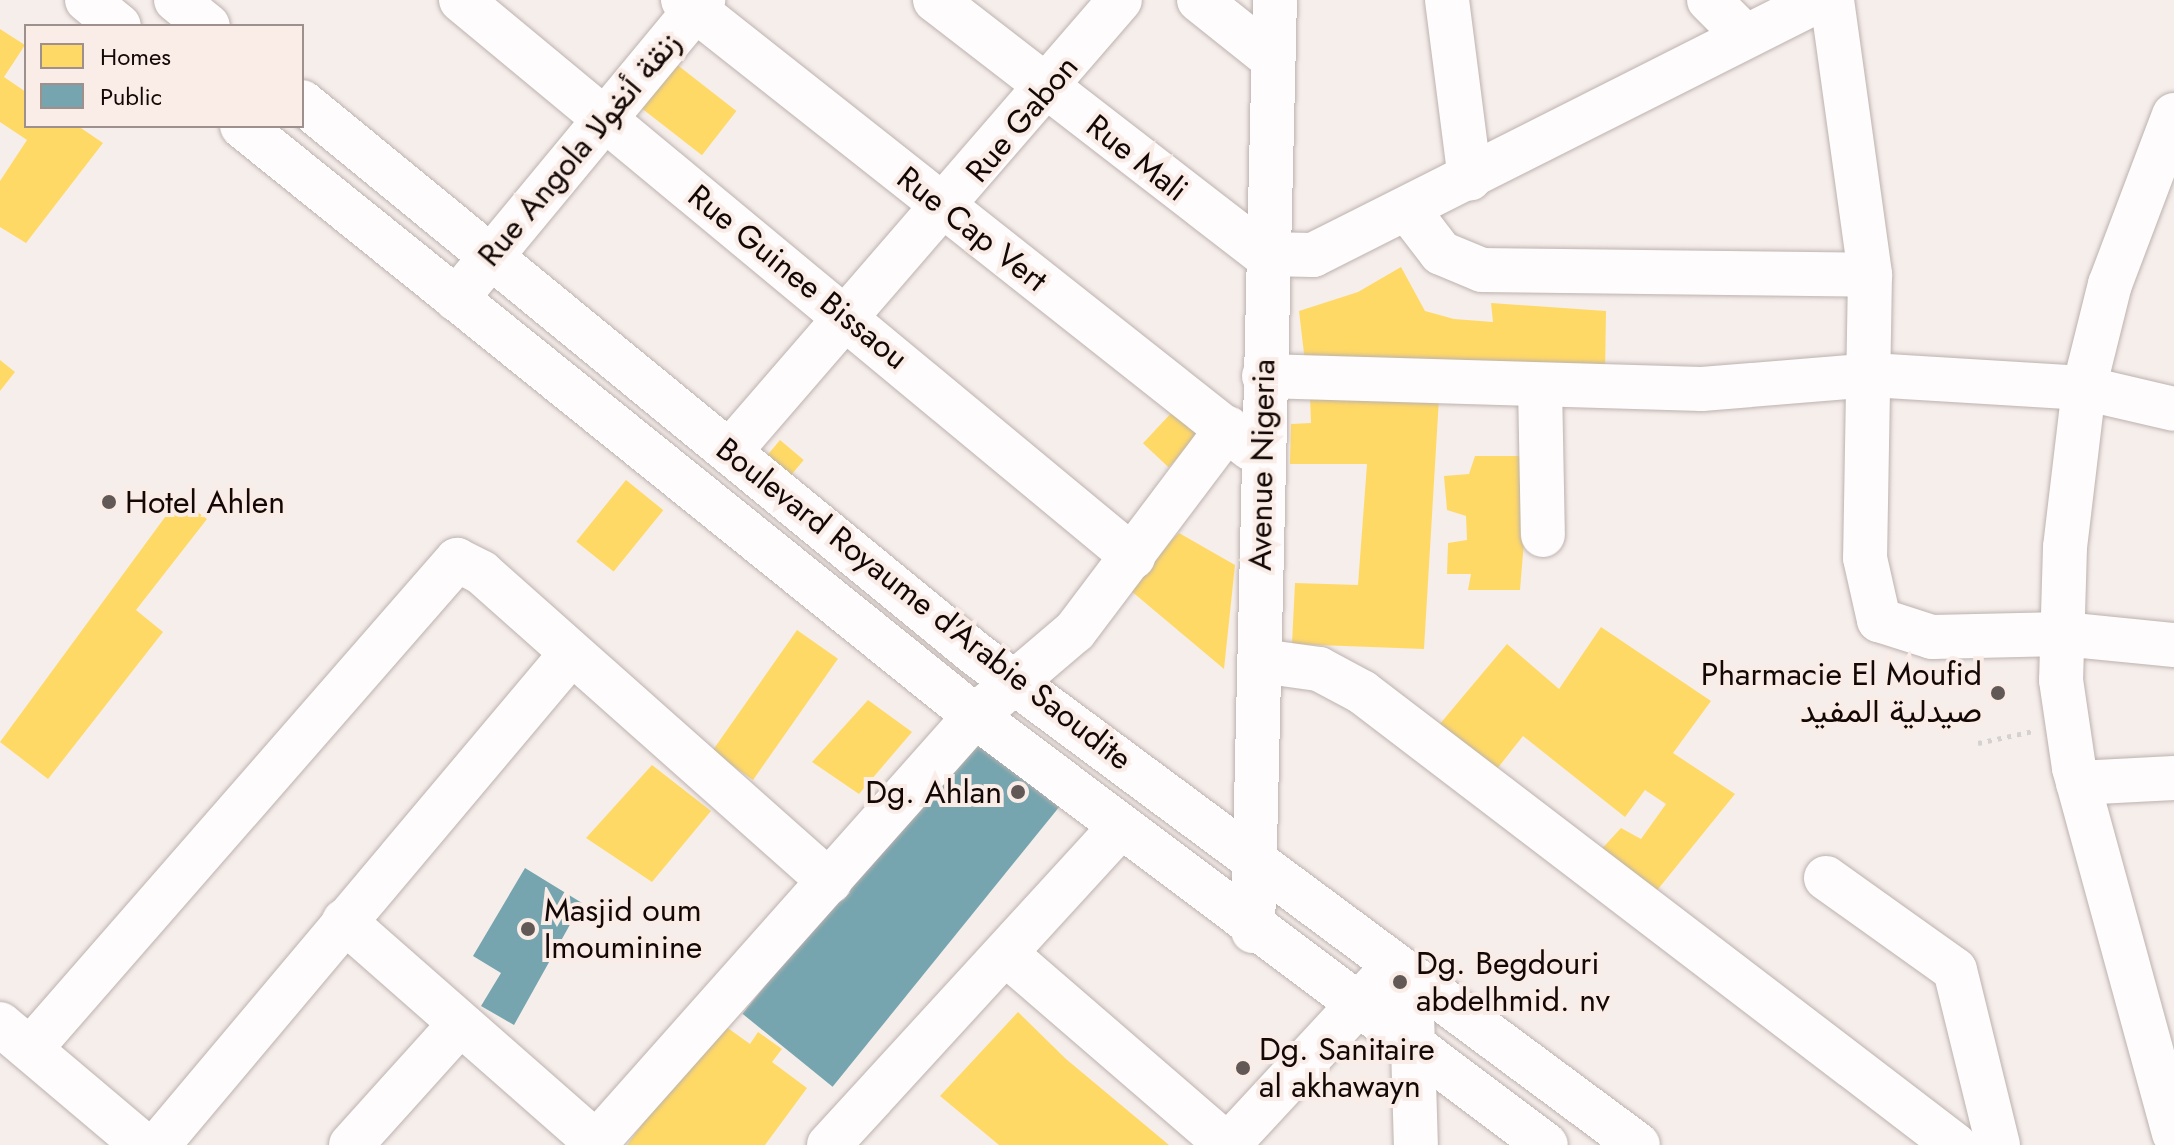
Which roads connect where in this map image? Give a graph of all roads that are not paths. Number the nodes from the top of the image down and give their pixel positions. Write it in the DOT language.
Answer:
graph roads {
  1 [pos="87,0"];
  2 [pos="176,0"];
  3 [pos="461,0"];
  4 [pos="935,0"];
  5 [pos="1120,0"];
  6 [pos="1199,0"];
  7 [pos="1275,0"];
  8 [pos="1447,0"];
  9 [pos="1709,0"];
  10 [pos="1819,0"];
  11 [pos="1832,0"];
  12 [pos="693,3"];
  13 [pos="117,24"];
  14 [pos="206,24"];
  15 [pos="1745,36"];
  16 [pos="1273,59"];
  17 [pos="1050,89"];
  18 [pos="304,104"];
  19 [pos="2174,115"];
  20 [pos="603,118"];
  21 [pos="244,128"];
  22 [pos="1470,179"];
  23 [pos="944,210"];
  24 [pos="1408,210"];
  25 [pos="2157,211"];
  26 [pos="489,254"];
  27 [pos="1264,254"];
  28 [pos="1870,275"];
  29 [pos="456,299"];
  30 [pos="846,316"];
  31 [pos="1871,375"];
  32 [pos="1264,376"];
  33 [pos="1540,385"];
  34 [pos="2084,388"];
  35 [pos="2174,409"];
  36 [pos="1228,428"];
  37 [pos="730,451"];
  38 [pos="1260,457"];
  39 [pos="1543,535"];
  40 [pos="1133,557"];
  41 [pos="2063,634"];
  42 [pos="2174,645"];
  43 [pos="570,655"];
  44 [pos="1261,661"];
  45 [pos="1017,686"];
  46 [pos="975,716"];
  47 [pos="2174,778"];
  48 [pos="2078,783"];
  49 [pos="1119,828"];
  50 [pos="1255,860"];
  51 [pos="1826,878"];
  52 [pos="830,882"];
  53 [pos="344,921"];
  54 [pos="1253,931"];
  55 [pos="1006,954"];
  56 [pos="1402,973"];
  57 [pos="1359,1007"];
  58 [pos="2159,1011"];
  59 [pos="459,1025"];
  60 [pos="16,1036"];
  61 [pos="1409,1043"];
  62 [pos="2174,1134"];
  63 [pos="595,1144"];
  64 [pos="143,1145"];
  65 [pos="158,1145"];
  66 [pos="351,1145"];
  67 [pos="829,1145"];
  68 [pos="1227,1145"];
  69 [pos="1416,1145"];
  70 [pos="1546,1145"];
  71 [pos="1638,1145"];
  72 [pos="1955,1145"];
  73 [pos="1998,1145"];
  1 -- 13 [label="street"];
  2 -- 14 [label="street"];
  3 -- 20 [label="street, Rue Guinee Bissaou"];
  4 -- 17 [label="street, Rue Mali"];
  5 -- 17 [label="street, Rue Gabon"];
  6 -- 16 [label="street"];
  7 -- 16 [label="street, Avenue Nigeria"];
  8 -- 22 [label="street"];
  9 -- 15 [label="street"];
  10 -- 15 [label="street"];
  11 -- 28 [label="street"];
  12 -- 20 [label="street, Rue Angola زنقة أنغولا"];
  12 -- 23 [label="street, Rue Cap Vert"];
  15 -- 22 [label="street"];
  16 -- 27 [label="street, Avenue Nigeria"];
  17 -- 23 [label="street, Rue Gabon"];
  17 -- 27 [label="street, Rue Mali"];
  18 -- 26 [label="street, Boulevard Royaume d'Arabie Saoudite"];
  19 -- 25 [label="street"];
  20 -- 26 [label="street, Rue Angola زنقة أنغولا"];
  20 -- 30 [label="street, Rue Guinee Bissaou"];
  21 -- 29 [label="street, Boulevard Royaume d'Arabie Saoudite"];
  22 -- 24 [label="street"];
  23 -- 30 [label="street, Rue Gabon"];
  23 -- 36 [label="street, Rue Cap Vert"];
  24 -- 27 [label="street"];
  24 -- 28 [label="street"];
  25 -- 34 [label="street"];
  26 -- 29 [label="street, Rue Angola زنقة أنغولا"];
  26 -- 37 [label="street, Boulevard Royaume d'Arabie Saoudite"];
  27 -- 32 [label="street, Avenue Nigeria"];
  28 -- 31 [label="street"];
  29 -- 46 [label="street, Boulevard Royaume d'Arabie Saoudite"];
  30 -- 37 [label="street, Rue Gabon"];
  30 -- 40 [label="street, Rue Guinee Bissaou"];
  31 -- 33 [label="street"];
  31 -- 34 [label="street"];
  31 -- 41 [label="street"];
  32 -- 33 [label="street"];
  32 -- 38 [label="street, Avenue Nigeria"];
  33 -- 39 [label="street"];
  34 -- 35 [label="street"];
  34 -- 41 [label="street"];
  36 -- 38 [label="street, Rue Cap Vert"];
  36 -- 40 [label="street"];
  37 -- 45 [label="street, Boulevard Royaume d'Arabie Saoudite"];
  38 -- 44 [label="street, Avenue Nigeria"];
  40 -- 45 [label="street"];
  41 -- 42 [label="street"];
  41 -- 48 [label="street"];
  43 -- 52 [label="street"];
  43 -- 53 [label="street"];
  43 -- 60 [label="street"];
  44 -- 50 [label="street, Avenue Nigeria"];
  44 -- 72 [label="street"];
  45 -- 46 [label="street"];
  45 -- 50 [label="street, Boulevard Royaume d'Arabie Saoudite"];
  46 -- 49 [label="street, Boulevard Royaume d'Arabie Saoudite"];
  46 -- 52 [label="street"];
  47 -- 48 [label="street"];
  48 -- 58 [label="street"];
  49 -- 54 [label="street, Boulevard Royaume d'Arabie Saoudite"];
  49 -- 55 [label="street"];
  50 -- 54 [label="street, Avenue Nigeria"];
  50 -- 56 [label="street, Boulevard Royaume d'Arabie Saoudite"];
  51 -- 73 [label="street"];
  52 -- 63 [label="street"];
  53 -- 59 [label="street"];
  53 -- 65 [label="street"];
  54 -- 57 [label="street, Boulevard Royaume d'Arabie Saoudite"];
  55 -- 67 [label="street"];
  55 -- 68 [label="street"];
  56 -- 57 [label="street"];
  56 -- 61 [label="street"];
  56 -- 71 [label="street, Boulevard Royaume d'Arabie Saoudite"];
  57 -- 61 [label="street, Boulevard Royaume d'Arabie Saoudite"];
  57 -- 68 [label="street"];
  58 -- 62 [label="street"];
  59 -- 63 [label="street"];
  59 -- 66 [label="street"];
  60 -- 64 [label="street"];
  61 -- 69 [label="street"];
  61 -- 70 [label="street, Boulevard Royaume d'Arabie Saoudite"];
}
